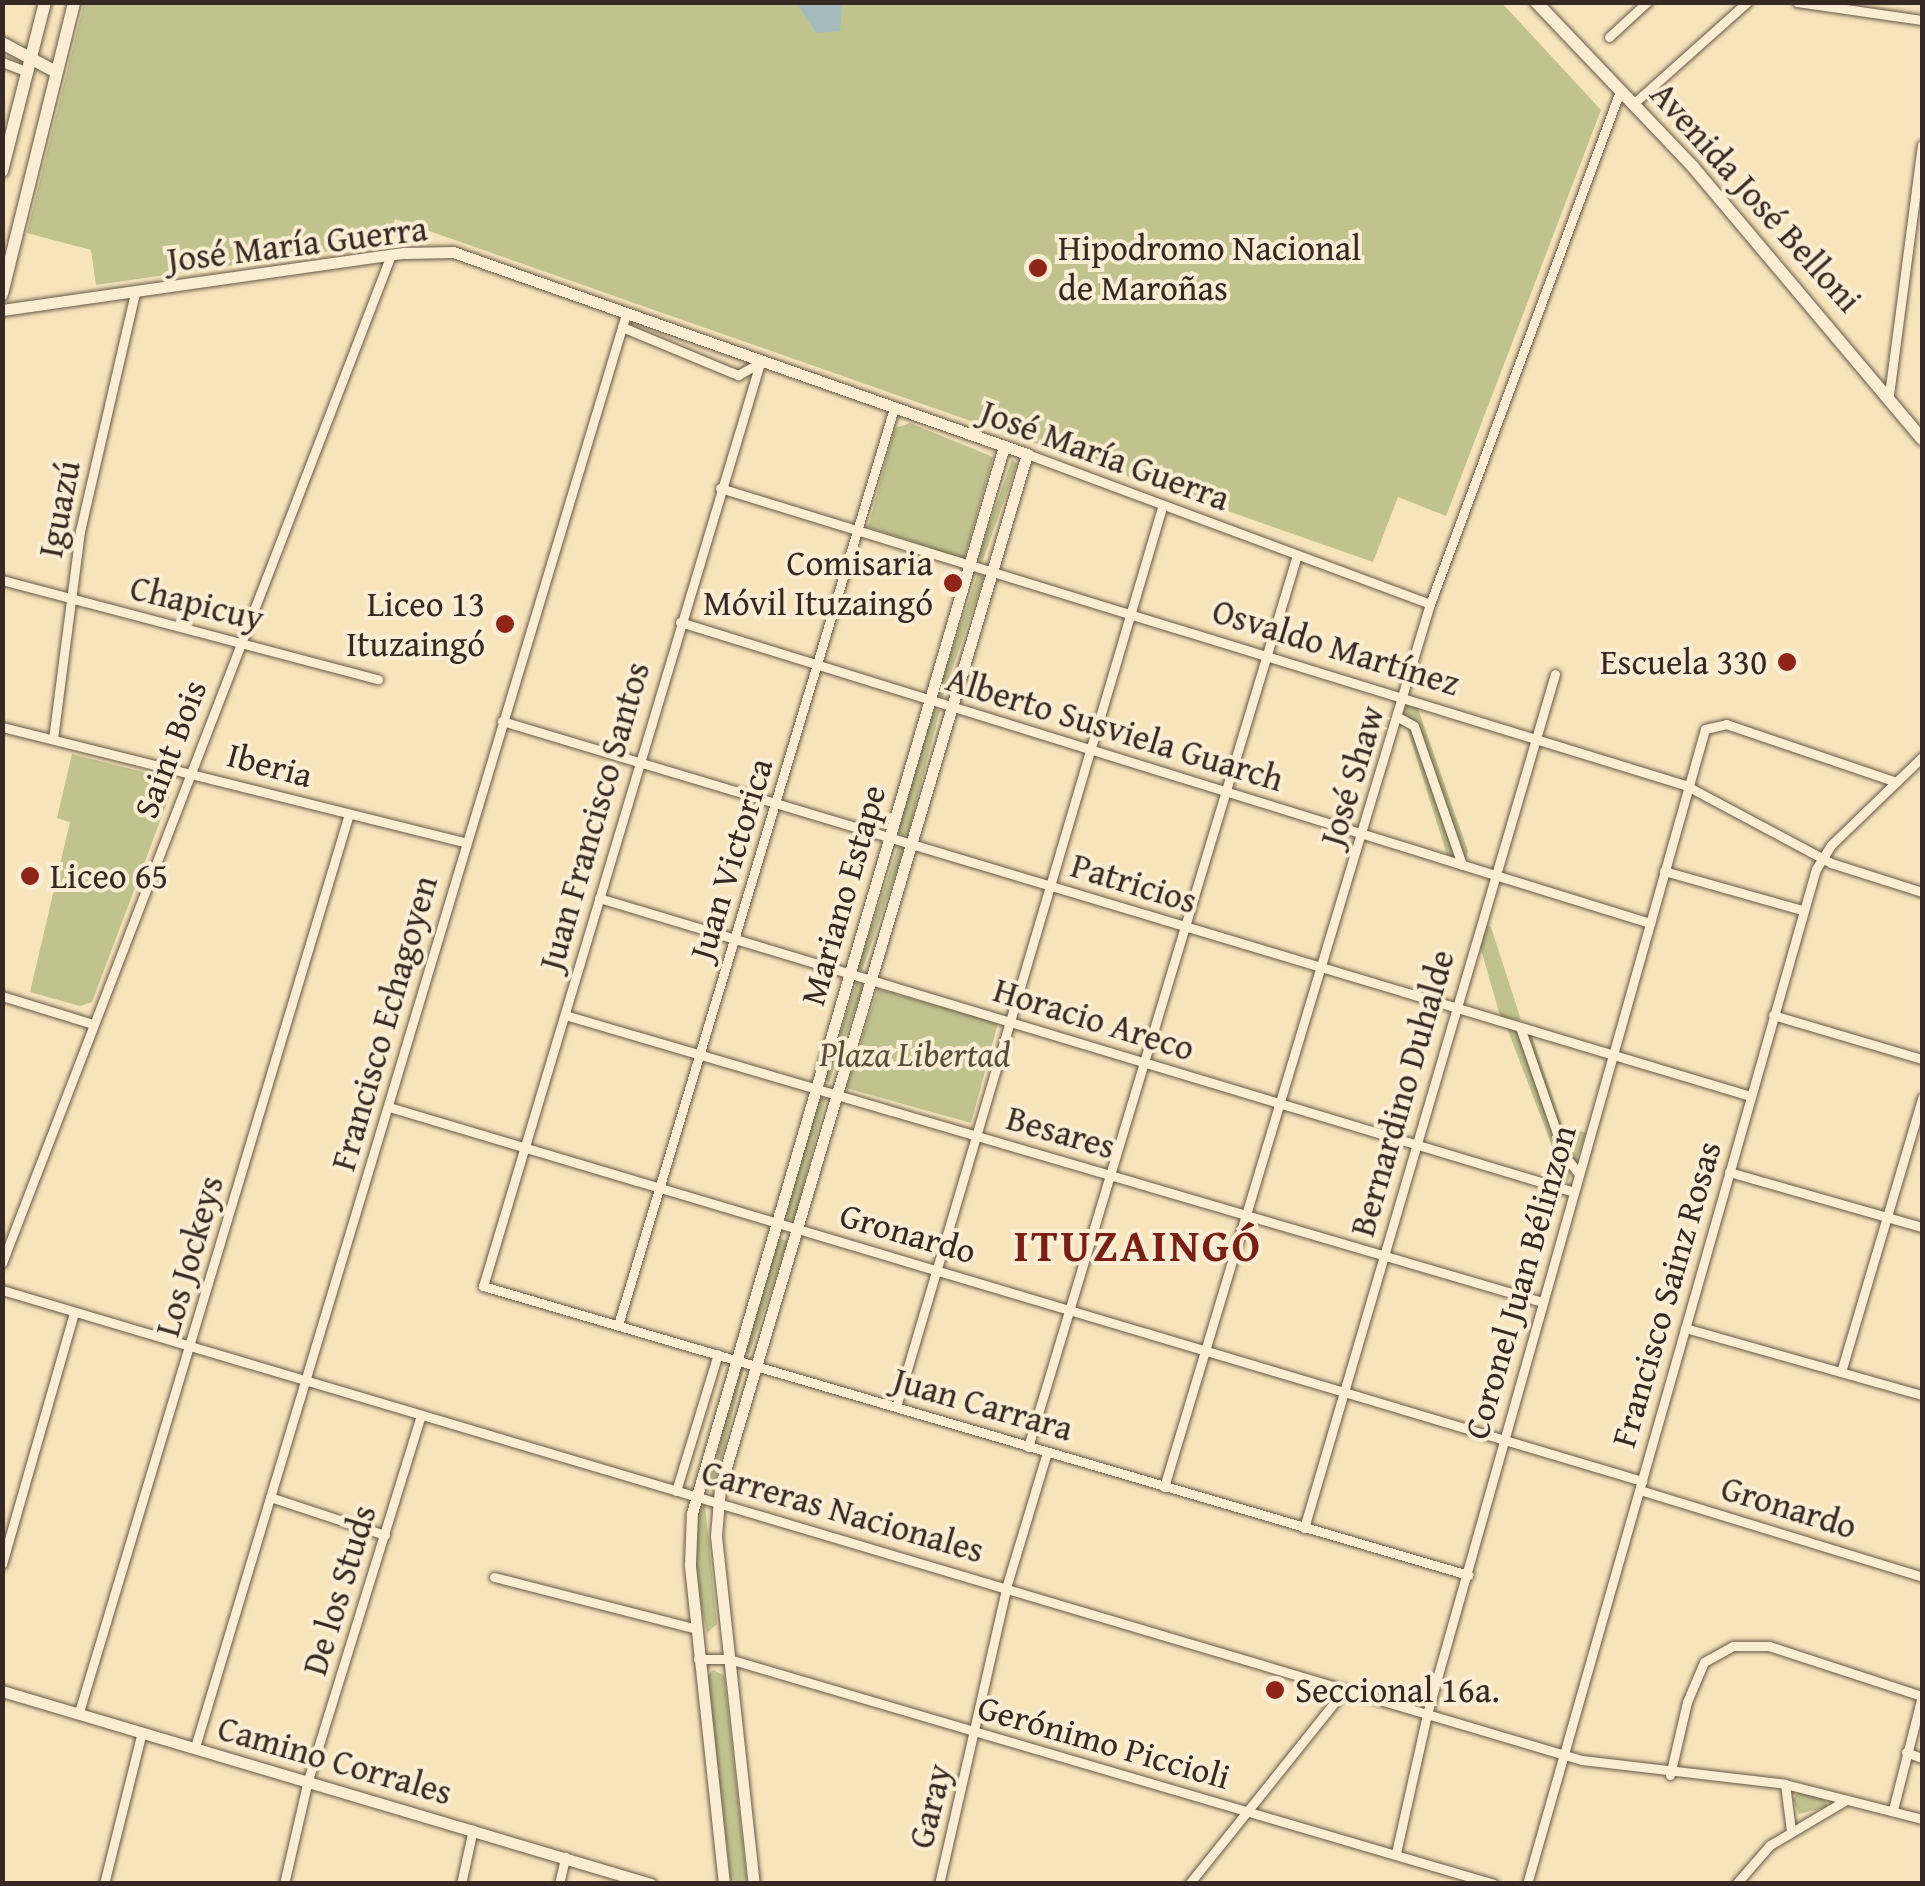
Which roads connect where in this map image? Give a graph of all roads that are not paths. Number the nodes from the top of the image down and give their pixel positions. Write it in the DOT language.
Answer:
graph roads {
  1 [pos="45,2"];
  2 [pos="74,2"];
  3 [pos="1536,2"];
  4 [pos="1647,2"];
  5 [pos="1747,2"];
  6 [pos="1797,2"];
  7 [pos="1922,20"];
  8 [pos="1608,37"];
  9 [pos="2,43"];
  10 [pos="2,62"];
  11 [pos="29,67"];
  12 [pos="50,70"];
  13 [pos="1620,91"];
  14 [pos="1633,104"];
  15 [pos="1922,145"];
  16 [pos="2,171"];
  17 [pos="391,255"];
  18 [pos="135,293"];
  19 [pos="2,294"];
  20 [pos="2,310"];
  21 [pos="624,320"];
  22 [pos="760,363"];
  23 [pos="1890,395"];
  24 [pos="894,408"];
  25 [pos="1922,439"];
  26 [pos="1004,446"];
  27 [pos="1027,454"];
  28 [pos="720,488"];
  29 [pos="1162,507"];
  30 [pos="857,530"];
  31 [pos="1297,555"];
  32 [pos="969,566"];
  33 [pos="992,572"];
  34 [pos="2,580"];
  35 [pos="70,599"];
  36 [pos="1430,604"];
  37 [pos="1127,610"];
  38 [pos="680,622"];
  39 [pos="241,643"];
  40 [pos="1270,654"];
  41 [pos="818,665"];
  42 [pos="1555,674"];
  43 [pos="378,679"];
  44 [pos="1404,697"];
  45 [pos="930,700"];
  46 [pos="952,707"];
  47 [pos="1398,717"];
  48 [pos="502,721"];
  49 [pos="2,727"];
  50 [pos="1536,738"];
  51 [pos="53,739"];
  52 [pos="1088,750"];
  53 [pos="1922,757"];
  54 [pos="640,763"];
  55 [pos="190,773"];
  56 [pos="1896,782"];
  57 [pos="1685,785"];
  58 [pos="1230,794"];
  59 [pos="776,804"];
  60 [pos="348,814"];
  61 [pos="1363,834"];
  62 [pos="889,837"];
  63 [pos="466,843"];
  64 [pos="912,844"];
  65 [pos="1820,857"];
  66 [pos="1462,866"];
  67 [pos="1664,871"];
  68 [pos="1494,875"];
  69 [pos="1047,885"];
  70 [pos="1922,892"];
  71 [pos="599,898"];
  72 [pos="1802,910"];
  73 [pos="1650,923"];
  74 [pos="1188,928"];
  75 [pos="735,939"];
  76 [pos="1322,971"];
  77 [pos="850,973"];
  78 [pos="872,980"];
  79 [pos="2,996"];
  80 [pos="1454,1011"];
  81 [pos="565,1015"];
  82 [pos="1773,1015"];
  83 [pos="1007,1021"];
  84 [pos="93,1024"];
  85 [pos="1521,1030"];
  86 [pos="701,1054"];
  87 [pos="1612,1056"];
  88 [pos="1922,1058"];
  89 [pos="1146,1064"];
  90 [pos="814,1088"];
  91 [pos="837,1095"];
  92 [pos="1750,1096"];
  93 [pos="1922,1098"];
  94 [pos="1281,1104"];
  95 [pos="389,1107"];
  96 [pos="976,1136"];
  97 [pos="1416,1144"];
  98 [pos="523,1148"];
  99 [pos="1729,1172"];
  100 [pos="1578,1174"];
  101 [pos="1112,1175"];
  102 [pos="660,1188"];
  103 [pos="1574,1192"];
  104 [pos="1247,1215"];
  105 [pos="1887,1216"];
  106 [pos="775,1222"];
  107 [pos="1922,1227"];
  108 [pos="798,1229"];
  109 [pos="1384,1256"];
  110 [pos="2,1263"];
  111 [pos="935,1270"];
  112 [pos="482,1286"];
  113 [pos="2,1290"];
  114 [pos="1542,1302"];
  115 [pos="1069,1310"];
  116 [pos="74,1312"];
  117 [pos="618,1326"];
  118 [pos="1686,1328"];
  119 [pos="192,1346"];
  120 [pos="1206,1351"];
  121 [pos="718,1354"];
  122 [pos="735,1360"];
  123 [pos="757,1366"];
  124 [pos="1840,1372"];
  125 [pos="304,1382"];
  126 [pos="1344,1393"];
  127 [pos="1922,1395"];
  128 [pos="896,1407"];
  129 [pos="421,1416"];
  130 [pos="1503,1441"];
  131 [pos="1028,1447"];
  132 [pos="1047,1452"];
  133 [pos="1164,1486"];
  134 [pos="1641,1486"];
  135 [pos="676,1491"];
  136 [pos="270,1497"];
  137 [pos="696,1497"];
  138 [pos="718,1504"];
  139 [pos="1304,1528"];
  140 [pos="385,1535"];
  141 [pos="2,1564"];
  142 [pos="1468,1575"];
  143 [pos="494,1577"];
  144 [pos="1922,1577"];
  145 [pos="1006,1588"];
  146 [pos="696,1629"];
  147 [pos="698,1659"];
  148 [pos="729,1659"];
  149 [pos="1345,1689"];
  150 [pos="2,1691"];
  151 [pos="1922,1696"];
  152 [pos="79,1712"];
  153 [pos="1428,1714"];
  154 [pos="142,1732"];
  155 [pos="977,1733"];
  156 [pos="195,1747"];
  157 [pos="1906,1752"];
  158 [pos="1565,1755"];
  159 [pos="1922,1758"];
  160 [pos="1670,1775"];
  161 [pos="308,1780"];
  162 [pos="1785,1784"];
  163 [pos="1846,1800"];
  164 [pos="1893,1810"];
  165 [pos="1248,1813"];
  166 [pos="1922,1820"];
  167 [pos="473,1829"];
  168 [pos="1791,1831"];
  169 [pos="1396,1853"];
  170 [pos="565,1857"];
  171 [pos="104,1884"];
  172 [pos="284,1884"];
  173 [pos="461,1884"];
  174 [pos="560,1884"];
  175 [pos="651,1884"];
  176 [pos="724,1884"];
  177 [pos="754,1884"];
  178 [pos="938,1884"];
  179 [pos="1189,1884"];
  180 [pos="1494,1884"];
  181 [pos="1527,1884"];
  182 [pos="1736,1884"];
  1 -- 11 [label="main road"];
  2 -- 12 [label="main road"];
  3 -- 13 [label="main road, Avenida José Belloni"];
  4 -- 8 [label="street"];
  5 -- 14 [label="street"];
  6 -- 7 [label="street"];
  9 -- 11 [label="main road"];
  10 -- 11 [label="street"];
  11 -- 12 [label="main road"];
  11 -- 16 [label="main road"];
  12 -- 19 [label="main road"];
  13 -- 14 [label="main road, Avenida José Belloni"];
  13 -- 36 [label="street, José Shaw"];
  14 -- 23 [label="main road, Avenida José Belloni"];
  15 -- 23 [label="street"];
  17 -- 18 [label="street, José María Guerra"];
  17 -- 21 [label="street, José María Guerra"];
  17 -- 39 [label="street, Saint Bois"];
  18 -- 20 [label="street, José María Guerra"];
  18 -- 35 [label="street, Iguazú"];
  21 -- 22 [label="street, José María Guerra"];
  21 -- 22 [label="street, José María Guerra"];
  21 -- 48 [label="street, Francisco Echagoyen"];
  22 -- 24 [label="street, José María Guerra"];
  22 -- 28 [label="street, Juan Francisco Santos"];
  23 -- 25 [label="main road, Avenida José Belloni"];
  24 -- 26 [label="street, José María Guerra"];
  24 -- 30 [label="street, Juan Victorica"];
  26 -- 27 [label="street, José María Guerra"];
  26 -- 32 [label="street, Mariano Estape"];
  27 -- 29 [label="street, José María Guerra"];
  27 -- 33 [label="street, Mariano Estape"];
  28 -- 30 [label="street, Osvaldo Martínez"];
  28 -- 38 [label="street, Juan Francisco Santos"];
  29 -- 31 [label="street, José María Guerra"];
  29 -- 37 [label="street"];
  30 -- 32 [label="street, Osvaldo Martínez"];
  30 -- 41 [label="street, Juan Victorica"];
  31 -- 36 [label="street, José María Guerra"];
  31 -- 40 [label="street"];
  32 -- 33 [label="street, Osvaldo Martínez"];
  32 -- 45 [label="street, Mariano Estape"];
  33 -- 37 [label="street, Osvaldo Martínez"];
  33 -- 46 [label="street, Mariano Estape"];
  34 -- 35 [label="street, Chapicuy"];
  35 -- 39 [label="street, Chapicuy"];
  35 -- 51 [label="street, Iguazú"];
  36 -- 44 [label="street, José Shaw"];
  37 -- 40 [label="street, Osvaldo Martínez"];
  37 -- 52 [label="street"];
  38 -- 41 [label="street, Alberto Susviela Guarch"];
  38 -- 54 [label="street, Juan Francisco Santos"];
  39 -- 43 [label="street, Chapicuy"];
  39 -- 55 [label="street, Saint Bois"];
  40 -- 44 [label="street, Osvaldo Martínez"];
  40 -- 58 [label="street"];
  41 -- 45 [label="street, Alberto Susviela Guarch"];
  41 -- 59 [label="street, Juan Victorica"];
  42 -- 50 [label="street, Bernardino Duhalde"];
  44 -- 47 [label="street, José Shaw"];
  44 -- 50 [label="street, Osvaldo Martínez"];
  45 -- 46 [label="street, Alberto Susviela Guarch"];
  45 -- 62 [label="street, Mariano Estape"];
  46 -- 52 [label="street, Alberto Susviela Guarch"];
  46 -- 64 [label="street, Mariano Estape"];
  47 -- 61 [label="street, José Shaw"];
  47 -- 66 [label="street"];
  48 -- 54 [label="street, Patricios"];
  48 -- 63 [label="street, Francisco Echagoyen"];
  49 -- 51 [label="street, Iberia"];
  50 -- 57 [label="street, Osvaldo Martínez"];
  50 -- 68 [label="street, Bernardino Duhalde"];
  51 -- 55 [label="street, Iberia"];
  52 -- 58 [label="street, Alberto Susviela Guarch"];
  52 -- 69 [label="street"];
  53 -- 56 [label="street, Francisco Sainz Rosas"];
  54 -- 59 [label="street, Patricios"];
  54 -- 71 [label="street, Juan Francisco Santos"];
  55 -- 60 [label="street, Iberia"];
  55 -- 84 [label="street, Saint Bois"];
  56 -- 57 [label="street, Coronel Juan Bélinzon"];
  56 -- 65 [label="street, Francisco Sainz Rosas"];
  57 -- 65 [label="street, Osvaldo Martínez"];
  57 -- 67 [label="street, Coronel Juan Bélinzon"];
  58 -- 61 [label="street, Alberto Susviela Guarch"];
  58 -- 74 [label="street"];
  59 -- 62 [label="street, Patricios"];
  59 -- 75 [label="street, Juan Victorica"];
  60 -- 63 [label="street, Iberia"];
  60 -- 119 [label="street, Los Jockeys"];
  61 -- 66 [label="street, Alberto Susviela Guarch"];
  61 -- 76 [label="street, José Shaw"];
  62 -- 64 [label="street, Patricios"];
  62 -- 77 [label="street, Mariano Estape"];
  63 -- 95 [label="street, Francisco Echagoyen"];
  64 -- 69 [label="street, Patricios"];
  64 -- 78 [label="street, Mariano Estape"];
  65 -- 70 [label="street, Osvaldo Martínez"];
  65 -- 72 [label="street, Francisco Sainz Rosas"];
  66 -- 68 [label="street, Alberto Susviela Guarch"];
  67 -- 72 [label="street"];
  67 -- 73 [label="street, Coronel Juan Bélinzon"];
  68 -- 73 [label="street, Alberto Susviela Guarch"];
  68 -- 80 [label="street, Bernardino Duhalde"];
  69 -- 74 [label="street, Patricios"];
  69 -- 83 [label="street"];
  71 -- 75 [label="street, Horacio Areco"];
  71 -- 81 [label="street, Juan Francisco Santos"];
  72 -- 82 [label="street, Francisco Sainz Rosas"];
  73 -- 87 [label="street, Coronel Juan Bélinzon"];
  74 -- 76 [label="street, Patricios"];
  74 -- 89 [label="street"];
  75 -- 77 [label="street, Horacio Areco"];
  75 -- 86 [label="street, Juan Victorica"];
  76 -- 80 [label="street, Patricios"];
  76 -- 94 [label="street, José Shaw"];
  77 -- 78 [label="street, Horacio Areco"];
  77 -- 90 [label="street, Mariano Estape"];
  78 -- 83 [label="street, Horacio Areco"];
  78 -- 91 [label="street, Mariano Estape"];
  79 -- 84 [label="street"];
  80 -- 85 [label="street, Patricios"];
  80 -- 97 [label="street, Bernardino Duhalde"];
  81 -- 86 [label="street, Besares"];
  81 -- 98 [label="street, Juan Francisco Santos"];
  82 -- 88 [label="street"];
  82 -- 92 [label="street, Francisco Sainz Rosas"];
  83 -- 89 [label="street, Horacio Areco"];
  83 -- 96 [label="street"];
  84 -- 110 [label="street, Saint Bois"];
  85 -- 87 [label="street, Patricios"];
  85 -- 100 [label="street"];
  86 -- 90 [label="street, Besares"];
  86 -- 102 [label="street, Juan Victorica"];
  87 -- 92 [label="street, Patricios"];
  87 -- 100 [label="street, Coronel Juan Bélinzon"];
  89 -- 94 [label="street, Horacio Areco"];
  89 -- 101 [label="street"];
  90 -- 91 [label="street, Besares"];
  90 -- 106 [label="street, Mariano Estape"];
  91 -- 96 [label="street, Besares"];
  91 -- 108 [label="street, Mariano Estape"];
  92 -- 99 [label="street, Francisco Sainz Rosas"];
  93 -- 105 [label="street"];
  94 -- 97 [label="street, Horacio Areco"];
  94 -- 104 [label="street, José Shaw"];
  95 -- 98 [label="street, Gronardo"];
  95 -- 125 [label="street, Francisco Echagoyen"];
  96 -- 101 [label="street, Besares"];
  96 -- 111 [label="street"];
  97 -- 103 [label="street, Horacio Areco"];
  97 -- 109 [label="street, Bernardino Duhalde"];
  98 -- 102 [label="street, Gronardo"];
  98 -- 112 [label="street, Juan Francisco Santos"];
  99 -- 105 [label="street"];
  99 -- 118 [label="street, Francisco Sainz Rosas"];
  100 -- 103 [label="street, Coronel Juan Bélinzon"];
  101 -- 104 [label="street, Besares"];
  101 -- 115 [label="street"];
  102 -- 106 [label="street, Gronardo"];
  102 -- 117 [label="street, Juan Victorica"];
  103 -- 114 [label="street, Coronel Juan Bélinzon"];
  104 -- 109 [label="street, Besares"];
  104 -- 120 [label="street, José Shaw"];
  105 -- 107 [label="street"];
  105 -- 124 [label="street"];
  106 -- 108 [label="street, Gronardo"];
  106 -- 122 [label="street, Mariano Estape"];
  108 -- 111 [label="street, Gronardo"];
  108 -- 123 [label="street, Mariano Estape"];
  109 -- 114 [label="street, Besares"];
  109 -- 126 [label="street, Bernardino Duhalde"];
  111 -- 115 [label="street, Gronardo"];
  111 -- 128 [label="street"];
  112 -- 117 [label="street, Juan Carrara"];
  113 -- 116 [label="street, Carreras Nacionales"];
  114 -- 130 [label="street, Coronel Juan Bélinzon"];
  115 -- 120 [label="street, Gronardo"];
  115 -- 131 [label="street"];
  116 -- 119 [label="street, Carreras Nacionales"];
  116 -- 141 [label="street"];
  117 -- 121 [label="street, Juan Carrara"];
  118 -- 124 [label="street"];
  118 -- 134 [label="street, Francisco Sainz Rosas"];
  119 -- 125 [label="street, Carreras Nacionales"];
  119 -- 152 [label="street, Los Jockeys"];
  120 -- 126 [label="street, Gronardo"];
  120 -- 133 [label="street, José Shaw"];
  121 -- 122 [label="street, Juan Carrara"];
  121 -- 135 [label="street"];
  122 -- 123 [label="street, Juan Carrara"];
  122 -- 137 [label="street, Mariano Estape"];
  123 -- 128 [label="street, Juan Carrara"];
  123 -- 138 [label="street, Mariano Estape"];
  124 -- 127 [label="street"];
  125 -- 129 [label="street, Carreras Nacionales"];
  125 -- 136 [label="street, Francisco Echagoyen"];
  126 -- 130 [label="street, Gronardo"];
  126 -- 139 [label="street, Bernardino Duhalde"];
  128 -- 131 [label="street, Juan Carrara"];
  129 -- 135 [label="street, Carreras Nacionales"];
  129 -- 140 [label="street, De los Studs"];
  130 -- 134 [label="street, Gronardo"];
  130 -- 142 [label="street, Coronel Juan Bélinzon"];
  131 -- 132 [label="street, Juan Carrara"];
  132 -- 133 [label="street, Juan Carrara"];
  132 -- 145 [label="street, Garay"];
  133 -- 139 [label="street, Juan Carrara"];
  134 -- 144 [label="street, Gronardo"];
  134 -- 158 [label="street, Francisco Sainz Rosas"];
  135 -- 137 [label="street, Carreras Nacionales"];
  136 -- 140 [label="street"];
  136 -- 156 [label="street, Francisco Echagoyen"];
  137 -- 138 [label="street, Carreras Nacionales"];
  137 -- 146 [label="street, Mariano Estape"];
  138 -- 145 [label="street, Carreras Nacionales"];
  138 -- 148 [label="street, Mariano Estape"];
  139 -- 142 [label="street, Juan Carrara"];
  140 -- 161 [label="street, De los Studs"];
  142 -- 153 [label="street, Coronel Juan Bélinzon"];
  143 -- 146 [label="street"];
  145 -- 149 [label="street, Carreras Nacionales"];
  145 -- 155 [label="street, Garay"];
  146 -- 147 [label="street, Mariano Estape"];
  147 -- 148 [label="street, Gerónimo Piccioli"];
  147 -- 176 [label="street, Mariano Estape"];
  148 -- 155 [label="street, Gerónimo Piccioli"];
  148 -- 177 [label="street, Mariano Estape"];
  149 -- 153 [label="street, Carreras Nacionales"];
  149 -- 165 [label="street"];
  150 -- 152 [label="street, Camino Corrales"];
  151 -- 157 [label="street"];
  151 -- 160 [label="street"];
  152 -- 154 [label="street, Camino Corrales"];
  153 -- 158 [label="street, Carreras Nacionales"];
  153 -- 169 [label="street, Coronel Juan Bélinzon"];
  154 -- 156 [label="street, Camino Corrales"];
  154 -- 171 [label="street"];
  155 -- 165 [label="street, Gerónimo Piccioli"];
  155 -- 178 [label="street, Garay"];
  156 -- 161 [label="street, Camino Corrales"];
  157 -- 159 [label="street"];
  157 -- 164 [label="street"];
  158 -- 160 [label="street, Carreras Nacionales"];
  158 -- 181 [label="street, Francisco Sainz Rosas"];
  160 -- 162 [label="street, Carreras Nacionales"];
  161 -- 167 [label="street, Camino Corrales"];
  161 -- 172 [label="street, De los Studs"];
  162 -- 163 [label="street, Carreras Nacionales"];
  162 -- 168 [label="street"];
  163 -- 164 [label="street, Carreras Nacionales"];
  163 -- 168 [label="street"];
  164 -- 166 [label="street, Carreras Nacionales"];
  165 -- 169 [label="street, Gerónimo Piccioli"];
  165 -- 179 [label="street"];
  167 -- 170 [label="street, Camino Corrales"];
  167 -- 173 [label="street"];
  168 -- 182 [label="street"];
  169 -- 180 [label="street, Gerónimo Piccioli"];
  170 -- 174 [label="street"];
  170 -- 175 [label="street, Camino Corrales"];
}
